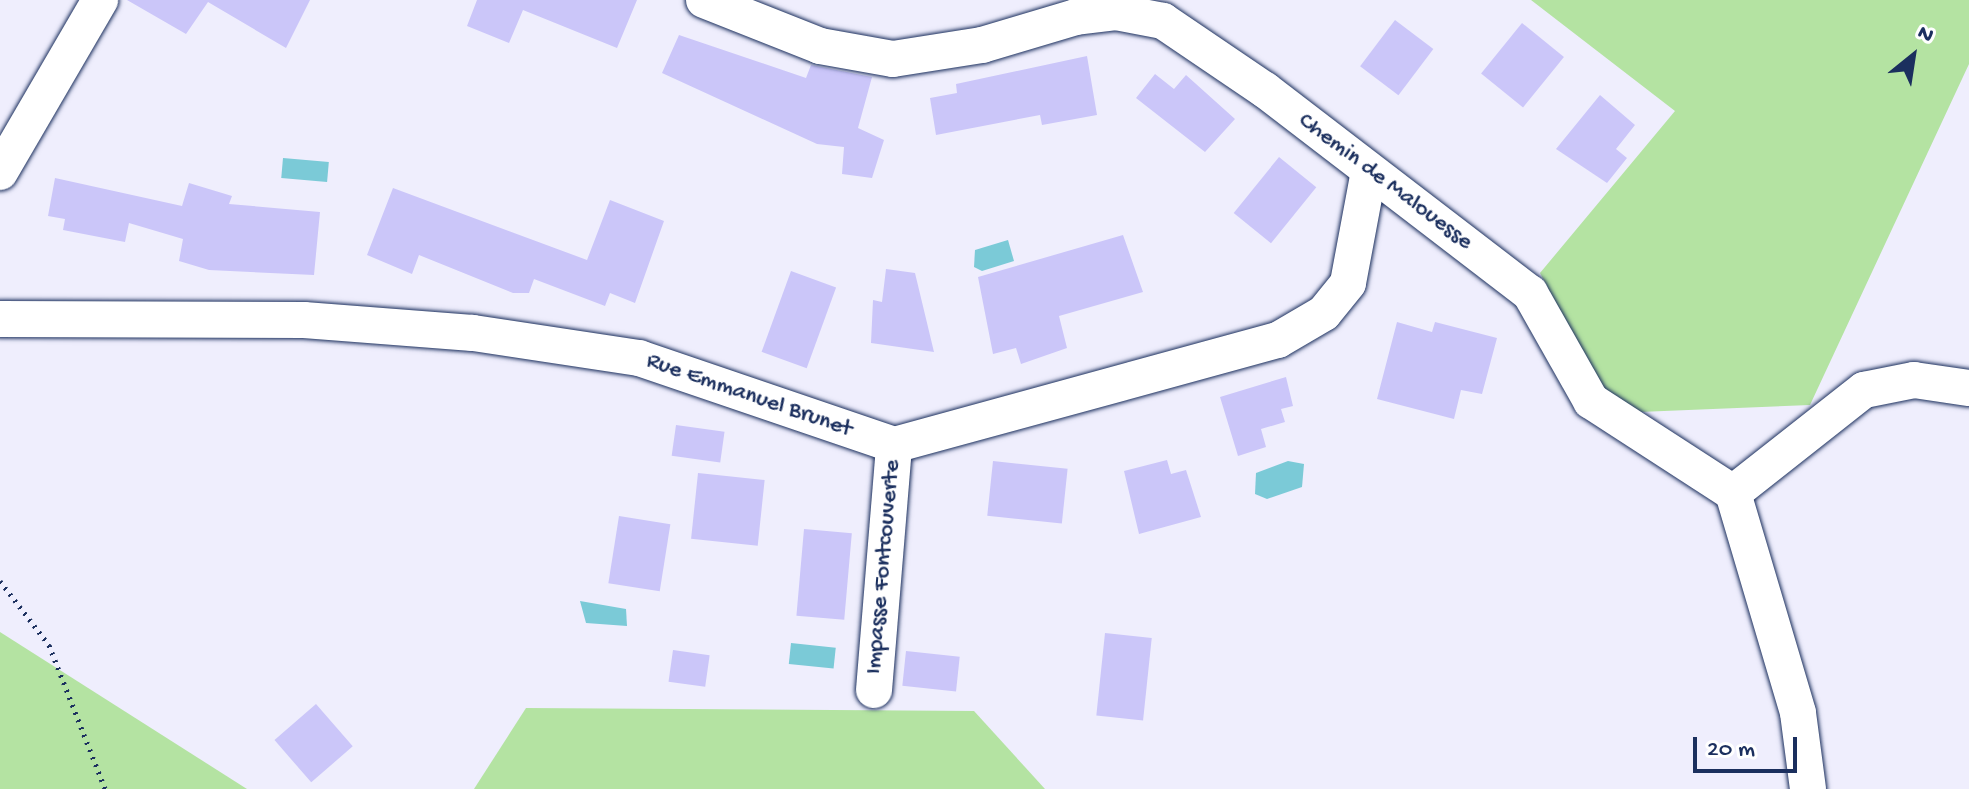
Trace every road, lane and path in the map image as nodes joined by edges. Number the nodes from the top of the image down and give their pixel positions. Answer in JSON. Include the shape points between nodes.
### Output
{"nodes":[{"id":1,"x":704,"y":0,"type":"edge"},
{"id":2,"x":94,"y":2,"type":"edge"},
{"id":3,"x":1369,"y":171,"type":"junction"},
{"id":4,"x":0,"y":172,"type":"edge"},
{"id":5,"x":0,"y":319,"type":"edge"},
{"id":6,"x":1969,"y":388,"type":"edge"},
{"id":7,"x":894,"y":445,"type":"junction"},
{"id":8,"x":1733,"y":493,"type":"junction"},
{"id":9,"x":0,"y":581,"type":"edge"},
{"id":10,"x":874,"y":690,"type":"dead end"},
{"id":11,"x":105,"y":789,"type":"edge"},
{"id":12,"x":1808,"y":789,"type":"edge"}],
"edges":[{"from":1,"to":3,"type":"street","name":"Chemin de Malouesse","via":[[820,46],[893,59],[982,45],[1076,17],[1116,12],[1163,21]]},
{"from":2,"to":4,"type":"street"},
{"from":3,"to":7,"type":"street","via":[[1348,283],[1324,313],[1290,333],[1185,369]]},
{"from":3,"to":8,"type":"street","name":"Chemin de Malouesse","via":[[1530,293],[1591,401]]},
{"from":5,"to":7,"type":"street","name":"Rue Emmanuel Brunet","via":[[304,320],[473,333],[639,358]]},
{"from":6,"to":8,"type":"street","via":[[1914,380],[1864,390]]},
{"from":7,"to":10,"type":"street","name":"Impasse Fontcouverte"},
{"from":8,"to":12,"type":"street","via":[[1798,713]]},
{"from":9,"to":11,"type":"path","via":[[49,645]]}]}
